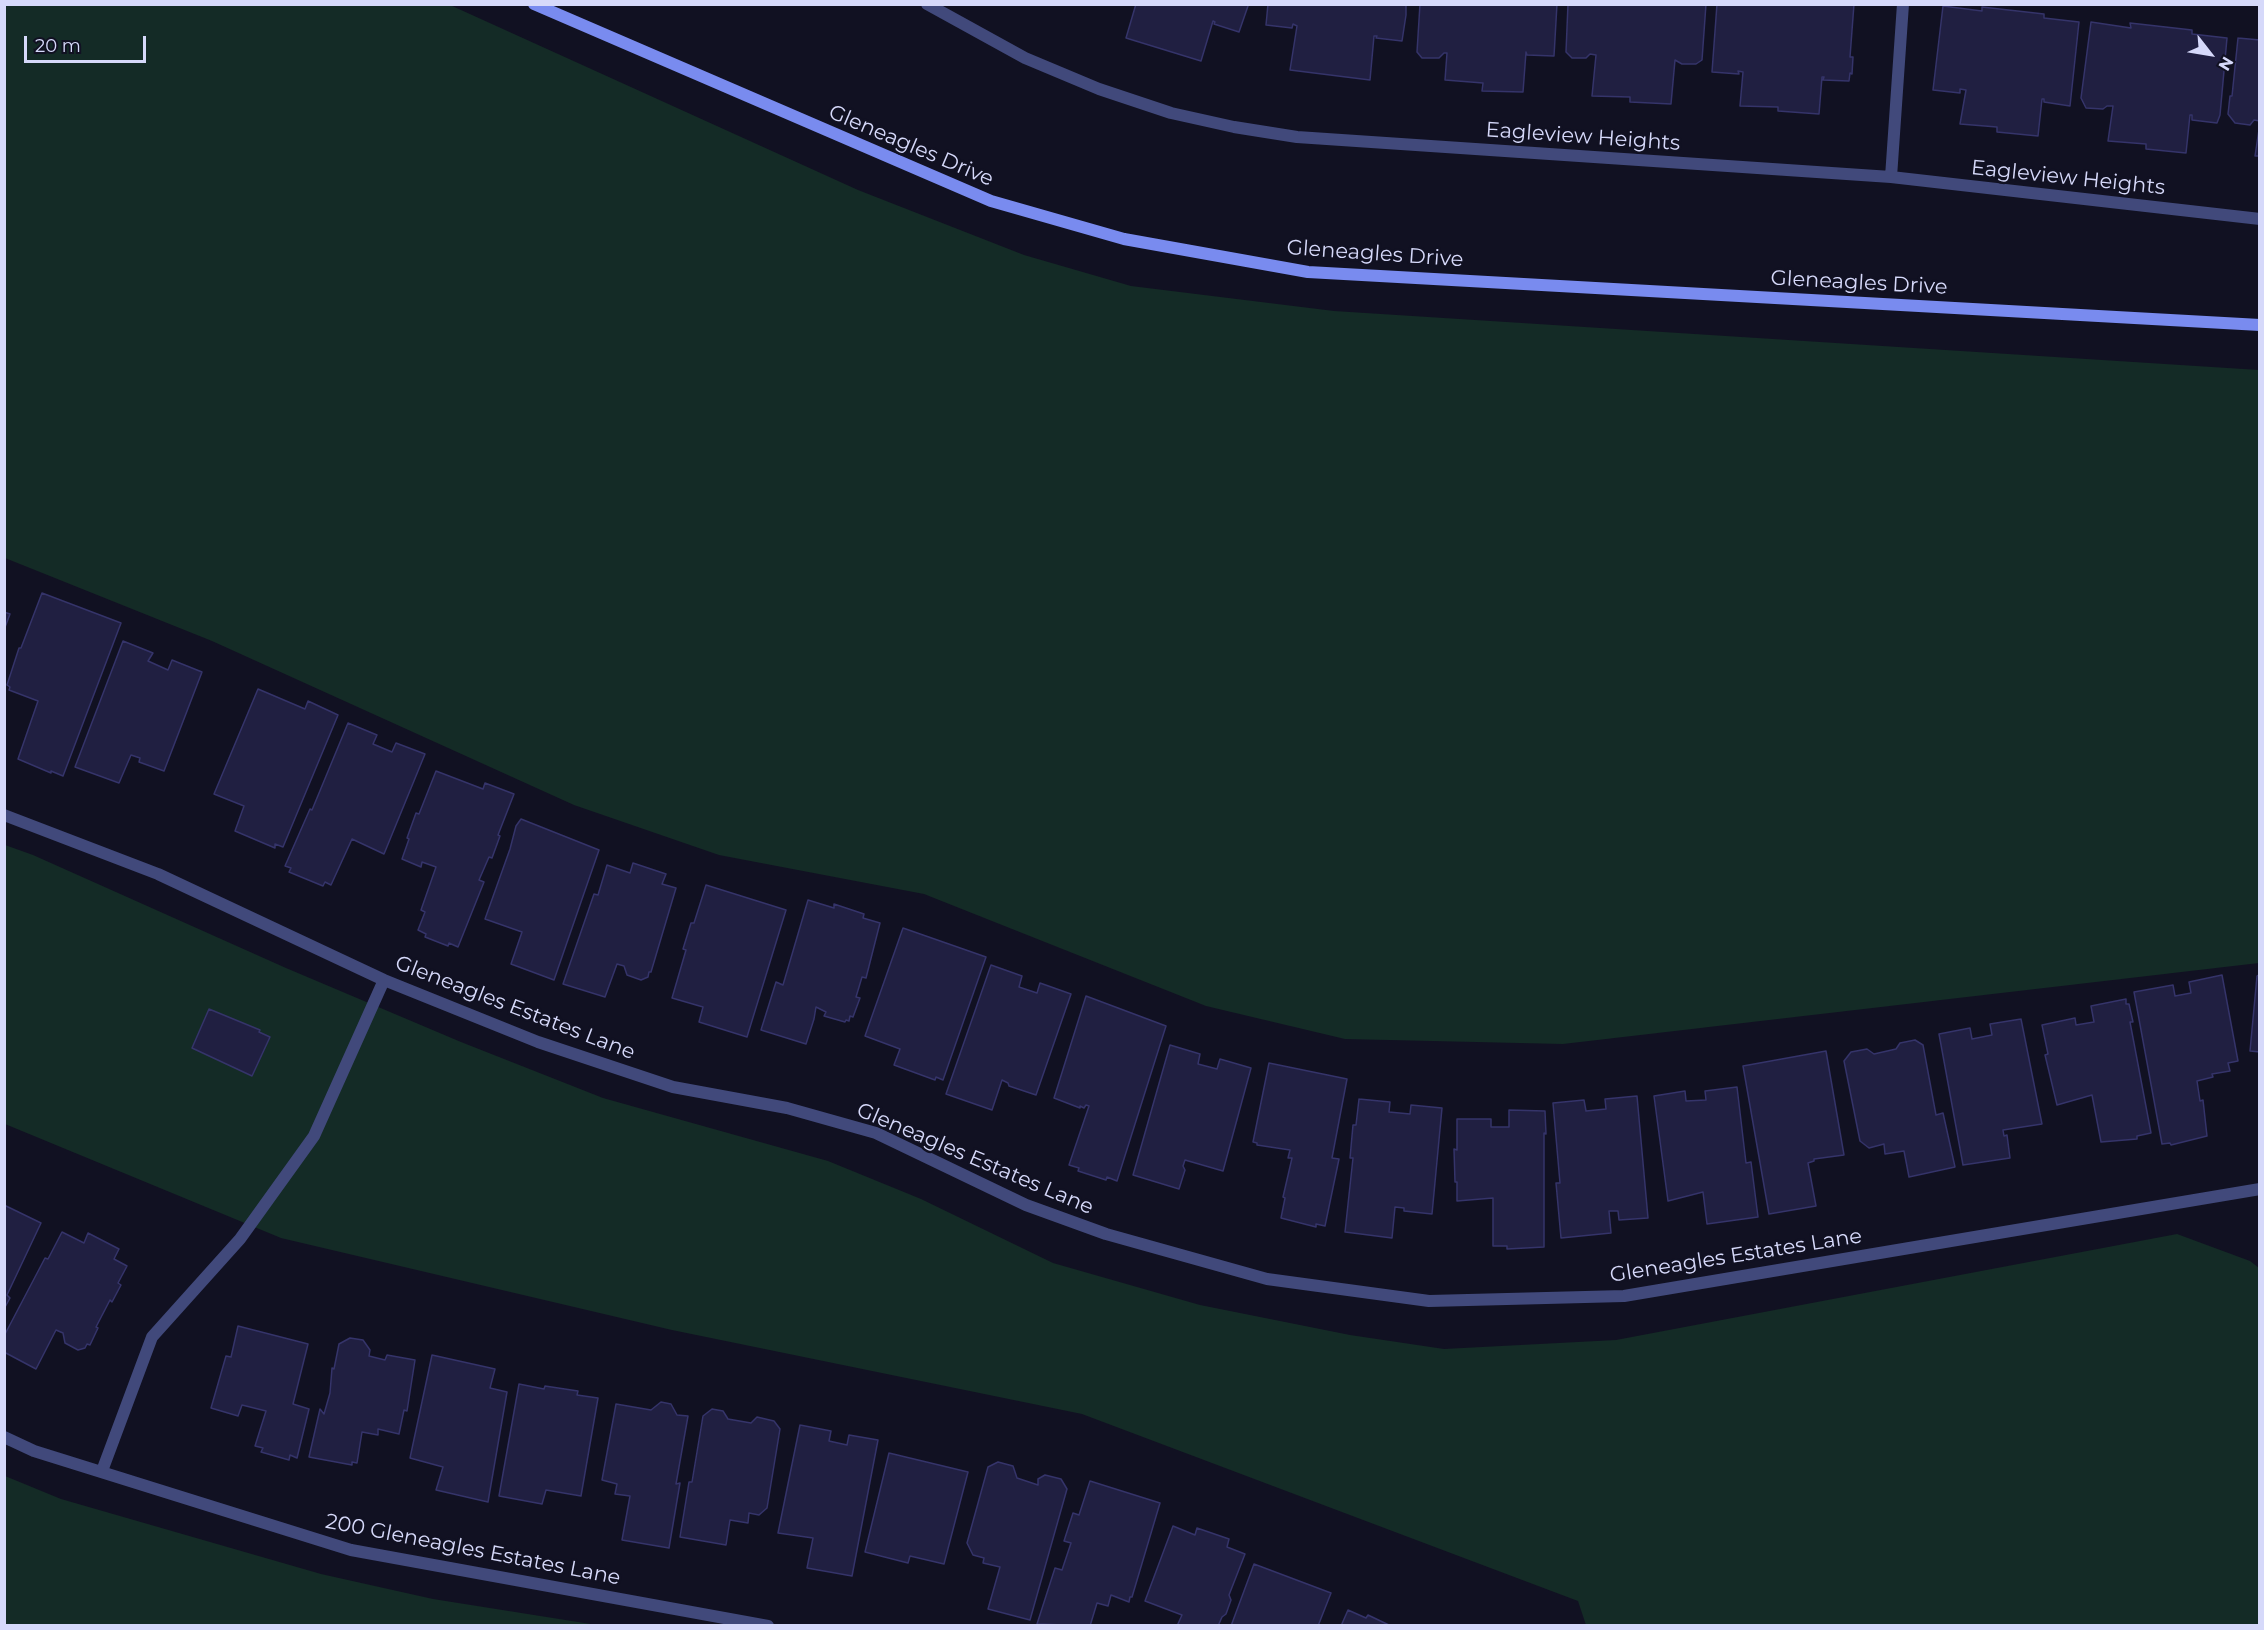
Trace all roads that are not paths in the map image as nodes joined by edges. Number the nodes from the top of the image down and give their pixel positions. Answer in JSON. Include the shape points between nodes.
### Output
{"nodes":[{"id":1,"x":927,"y":4,"type":"edge"},
{"id":2,"x":1903,"y":4,"type":"edge"},
{"id":3,"x":535,"y":5,"type":"edge"},
{"id":4,"x":1891,"y":177,"type":"junction"},
{"id":5,"x":2259,"y":219,"type":"edge"},
{"id":6,"x":2259,"y":325,"type":"edge"},
{"id":7,"x":4,"y":815,"type":"edge"},
{"id":8,"x":384,"y":980,"type":"junction"},
{"id":9,"x":2259,"y":1189,"type":"edge"},
{"id":10,"x":4,"y":1437,"type":"edge"},
{"id":11,"x":102,"y":1472,"type":"junction"},
{"id":12,"x":768,"y":1626,"type":"edge"}],
"edges":[{"from":1,"to":4,"type":"street","name":"Eagleview Heights","via":[[1025,58],[1099,89],[1171,113],[1234,127],[1297,136]]},
{"from":2,"to":4,"type":"street"},
{"from":3,"to":6,"type":"street","name":"Gleneagles Drive","via":[[991,201],[1124,239],[1308,272]]},
{"from":4,"to":5,"type":"street","name":"Eagleview Heights"},
{"from":7,"to":8,"type":"street","name":"Gleneagles Estates Lane","via":[[158,874]]},
{"from":8,"to":9,"type":"street","name":"Gleneagles Estates Lane","via":[[538,1042],[673,1087],[787,1108],[876,1133],[1026,1205],[1106,1234],[1267,1279],[1429,1301],[1624,1296]]},
{"from":8,"to":11,"type":"street","via":[[314,1136],[240,1239],[152,1337]]},
{"from":10,"to":11,"type":"street","name":"200 Gleneagles Estates Lane","via":[[34,1451]]},
{"from":11,"to":12,"type":"street","name":"200 Gleneagles Estates Lane","via":[[351,1550]]}]}
